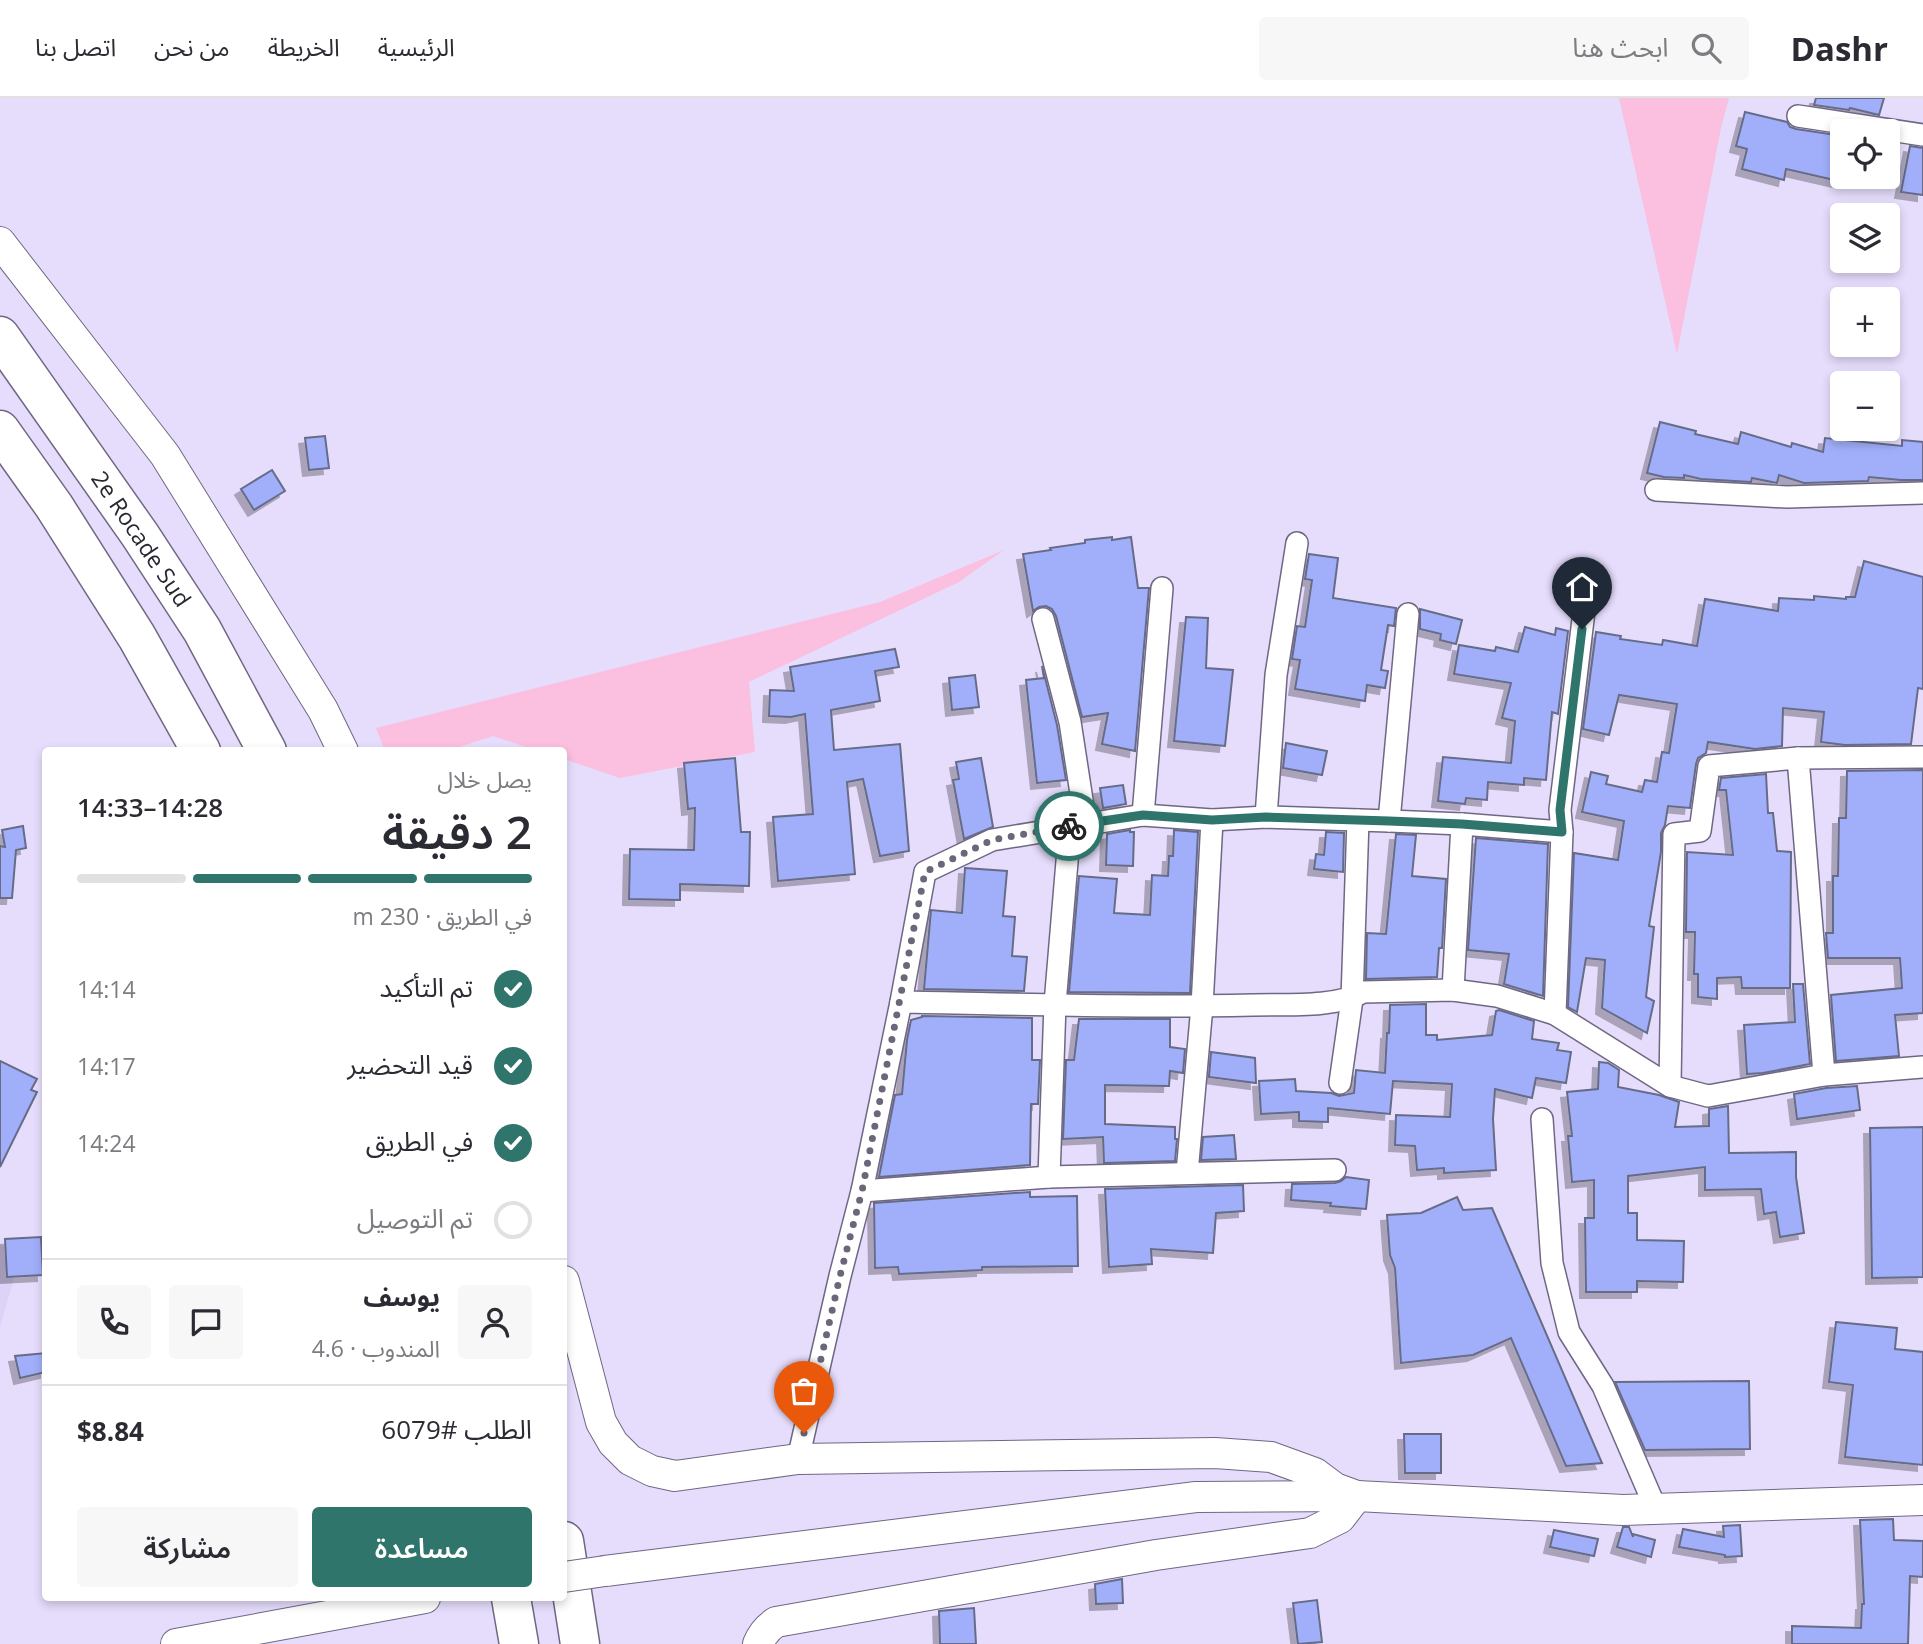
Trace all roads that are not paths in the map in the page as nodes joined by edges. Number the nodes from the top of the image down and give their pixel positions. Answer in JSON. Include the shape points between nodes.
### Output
{"nodes":[{"id":1,"x":1798,"y":116,"type":"dead end"},
{"id":2,"x":1923,"y":135,"type":"edge"},
{"id":3,"x":0,"y":242,"type":"edge"},
{"id":4,"x":0,"y":336,"type":"edge"},
{"id":5,"x":0,"y":430,"type":"edge"},
{"id":6,"x":1656,"y":490,"type":"dead end"},
{"id":7,"x":1923,"y":493,"type":"edge"},
{"id":8,"x":1297,"y":542,"type":"dead end"},
{"id":9,"x":1162,"y":588,"type":"dead end"},
{"id":10,"x":1585,"y":603,"type":"dead end"},
{"id":11,"x":1408,"y":614,"type":"dead end"},
{"id":12,"x":1044,"y":620,"type":"dead end"},
{"id":13,"x":199,"y":747,"type":"edge"},
{"id":14,"x":265,"y":747,"type":"edge"},
{"id":15,"x":342,"y":747,"type":"edge"},
{"id":16,"x":1923,"y":757,"type":"edge"},
{"id":17,"x":1798,"y":758,"type":"junction"},
{"id":18,"x":1143,"y":815,"type":"junction"},
{"id":19,"x":1266,"y":817,"type":"junction"},
{"id":20,"x":1212,"y":820,"type":"junction"},
{"id":21,"x":1359,"y":820,"type":"junction"},
{"id":22,"x":1389,"y":821,"type":"junction"},
{"id":23,"x":1462,"y":824,"type":"junction"},
{"id":24,"x":1070,"y":826,"type":"junction"},
{"id":25,"x":1562,"y":832,"type":"junction"},
{"id":26,"x":1453,"y":990,"type":"junction"},
{"id":27,"x":1352,"y":999,"type":"junction"},
{"id":28,"x":901,"y":1002,"type":"junction"},
{"id":29,"x":1055,"y":1004,"type":"junction"},
{"id":30,"x":1202,"y":1006,"type":"junction"},
{"id":31,"x":1555,"y":1014,"type":"junction"},
{"id":32,"x":1923,"y":1068,"type":"edge"},
{"id":33,"x":1824,"y":1075,"type":"junction"},
{"id":34,"x":1340,"y":1083,"type":"dead end"},
{"id":35,"x":1670,"y":1086,"type":"junction"},
{"id":36,"x":1542,"y":1119,"type":"dead end"},
{"id":37,"x":1335,"y":1170,"type":"dead end"},
{"id":38,"x":1186,"y":1173,"type":"junction"},
{"id":39,"x":1049,"y":1177,"type":"junction"},
{"id":40,"x":862,"y":1191,"type":"junction"},
{"id":41,"x":567,"y":1292,"type":"edge"},
{"id":42,"x":798,"y":1459,"type":"junction"},
{"id":43,"x":1357,"y":1496,"type":"junction"},
{"id":44,"x":1923,"y":1500,"type":"edge"},
{"id":45,"x":1656,"y":1509,"type":"junction"},
{"id":46,"x":567,"y":1560,"type":"edge"},
{"id":47,"x":567,"y":1577,"type":"edge"},
{"id":48,"x":409,"y":1601,"type":"edge"},
{"id":49,"x":512,"y":1601,"type":"edge"},
{"id":50,"x":176,"y":1644,"type":"edge"},
{"id":51,"x":519,"y":1644,"type":"edge"},
{"id":52,"x":580,"y":1644,"type":"edge"},
{"id":53,"x":758,"y":1644,"type":"edge"}],
"edges":[{"from":1,"to":2,"type":"street"},
{"from":3,"to":15,"type":"main road","via":[[165,455]]},
{"from":4,"to":14,"type":"highway","name":"2e Rocade Sud","via":[[202,630]]},
{"from":5,"to":13,"type":"highway","via":[[137,637]]},
{"from":6,"to":7,"type":"street","via":[[1787,496]]},
{"from":8,"to":19,"type":"street","via":[[1276,675]]},
{"from":9,"to":18,"type":"street"},
{"from":10,"to":25,"type":"street","via":[[1560,810]]},
{"from":11,"to":22,"type":"street"},
{"from":12,"to":24,"type":"street","via":[[1070,722],[1084,813]]},
{"from":16,"to":17,"type":"street"},
{"from":17,"to":33,"type":"street"},
{"from":17,"to":35,"type":"street","via":[[1709,766],[1700,831],[1674,834]]},
{"from":18,"to":20,"type":"street"},
{"from":18,"to":24,"type":"street"},
{"from":19,"to":20,"type":"street"},
{"from":19,"to":21,"type":"street"},
{"from":20,"to":30,"type":"street"},
{"from":21,"to":22,"type":"street"},
{"from":21,"to":27,"type":"street"},
{"from":22,"to":23,"type":"street"},
{"from":23,"to":25,"type":"street"},
{"from":23,"to":26,"type":"street"},
{"from":24,"to":28,"type":"street","via":[[992,840],[925,872]]},
{"from":24,"to":29,"type":"street"},
{"from":25,"to":31,"type":"street"},
{"from":26,"to":27,"type":"street","via":[[1363,992]]},
{"from":26,"to":31,"type":"street","via":[[1497,996]]},
{"from":27,"to":30,"type":"street"},
{"from":27,"to":34,"type":"street"},
{"from":28,"to":29,"type":"street"},
{"from":28,"to":40,"type":"street"},
{"from":29,"to":30,"type":"street"},
{"from":29,"to":39,"type":"street"},
{"from":30,"to":38,"type":"street"},
{"from":31,"to":35,"type":"street"},
{"from":32,"to":33,"type":"street"},
{"from":33,"to":35,"type":"street","via":[[1708,1096]]},
{"from":36,"to":45,"type":"street","via":[[1552,1264],[1569,1332],[1603,1386]]},
{"from":37,"to":38,"type":"street"},
{"from":38,"to":39,"type":"street"},
{"from":39,"to":40,"type":"street"},
{"from":40,"to":42,"type":"street"},
{"from":41,"to":42,"type":"main road","via":[[601,1422],[630,1460],[675,1476]]},
{"from":42,"to":43,"type":"main road","via":[[1215,1453],[1271,1457],[1315,1473],[1335,1488]]},
{"from":43,"to":45,"type":"main road"},
{"from":43,"to":47,"type":"main road","bridge":true,"via":[[1196,1497]]},
{"from":43,"to":53,"type":"main road","via":[[1340,1518],[1310,1533],[1156,1555],[776,1622]]},
{"from":44,"to":45,"type":"main road"},
{"from":46,"to":52,"type":"highway"},
{"from":48,"to":50,"type":"main road"},
{"from":49,"to":51,"type":"highway"}]}
